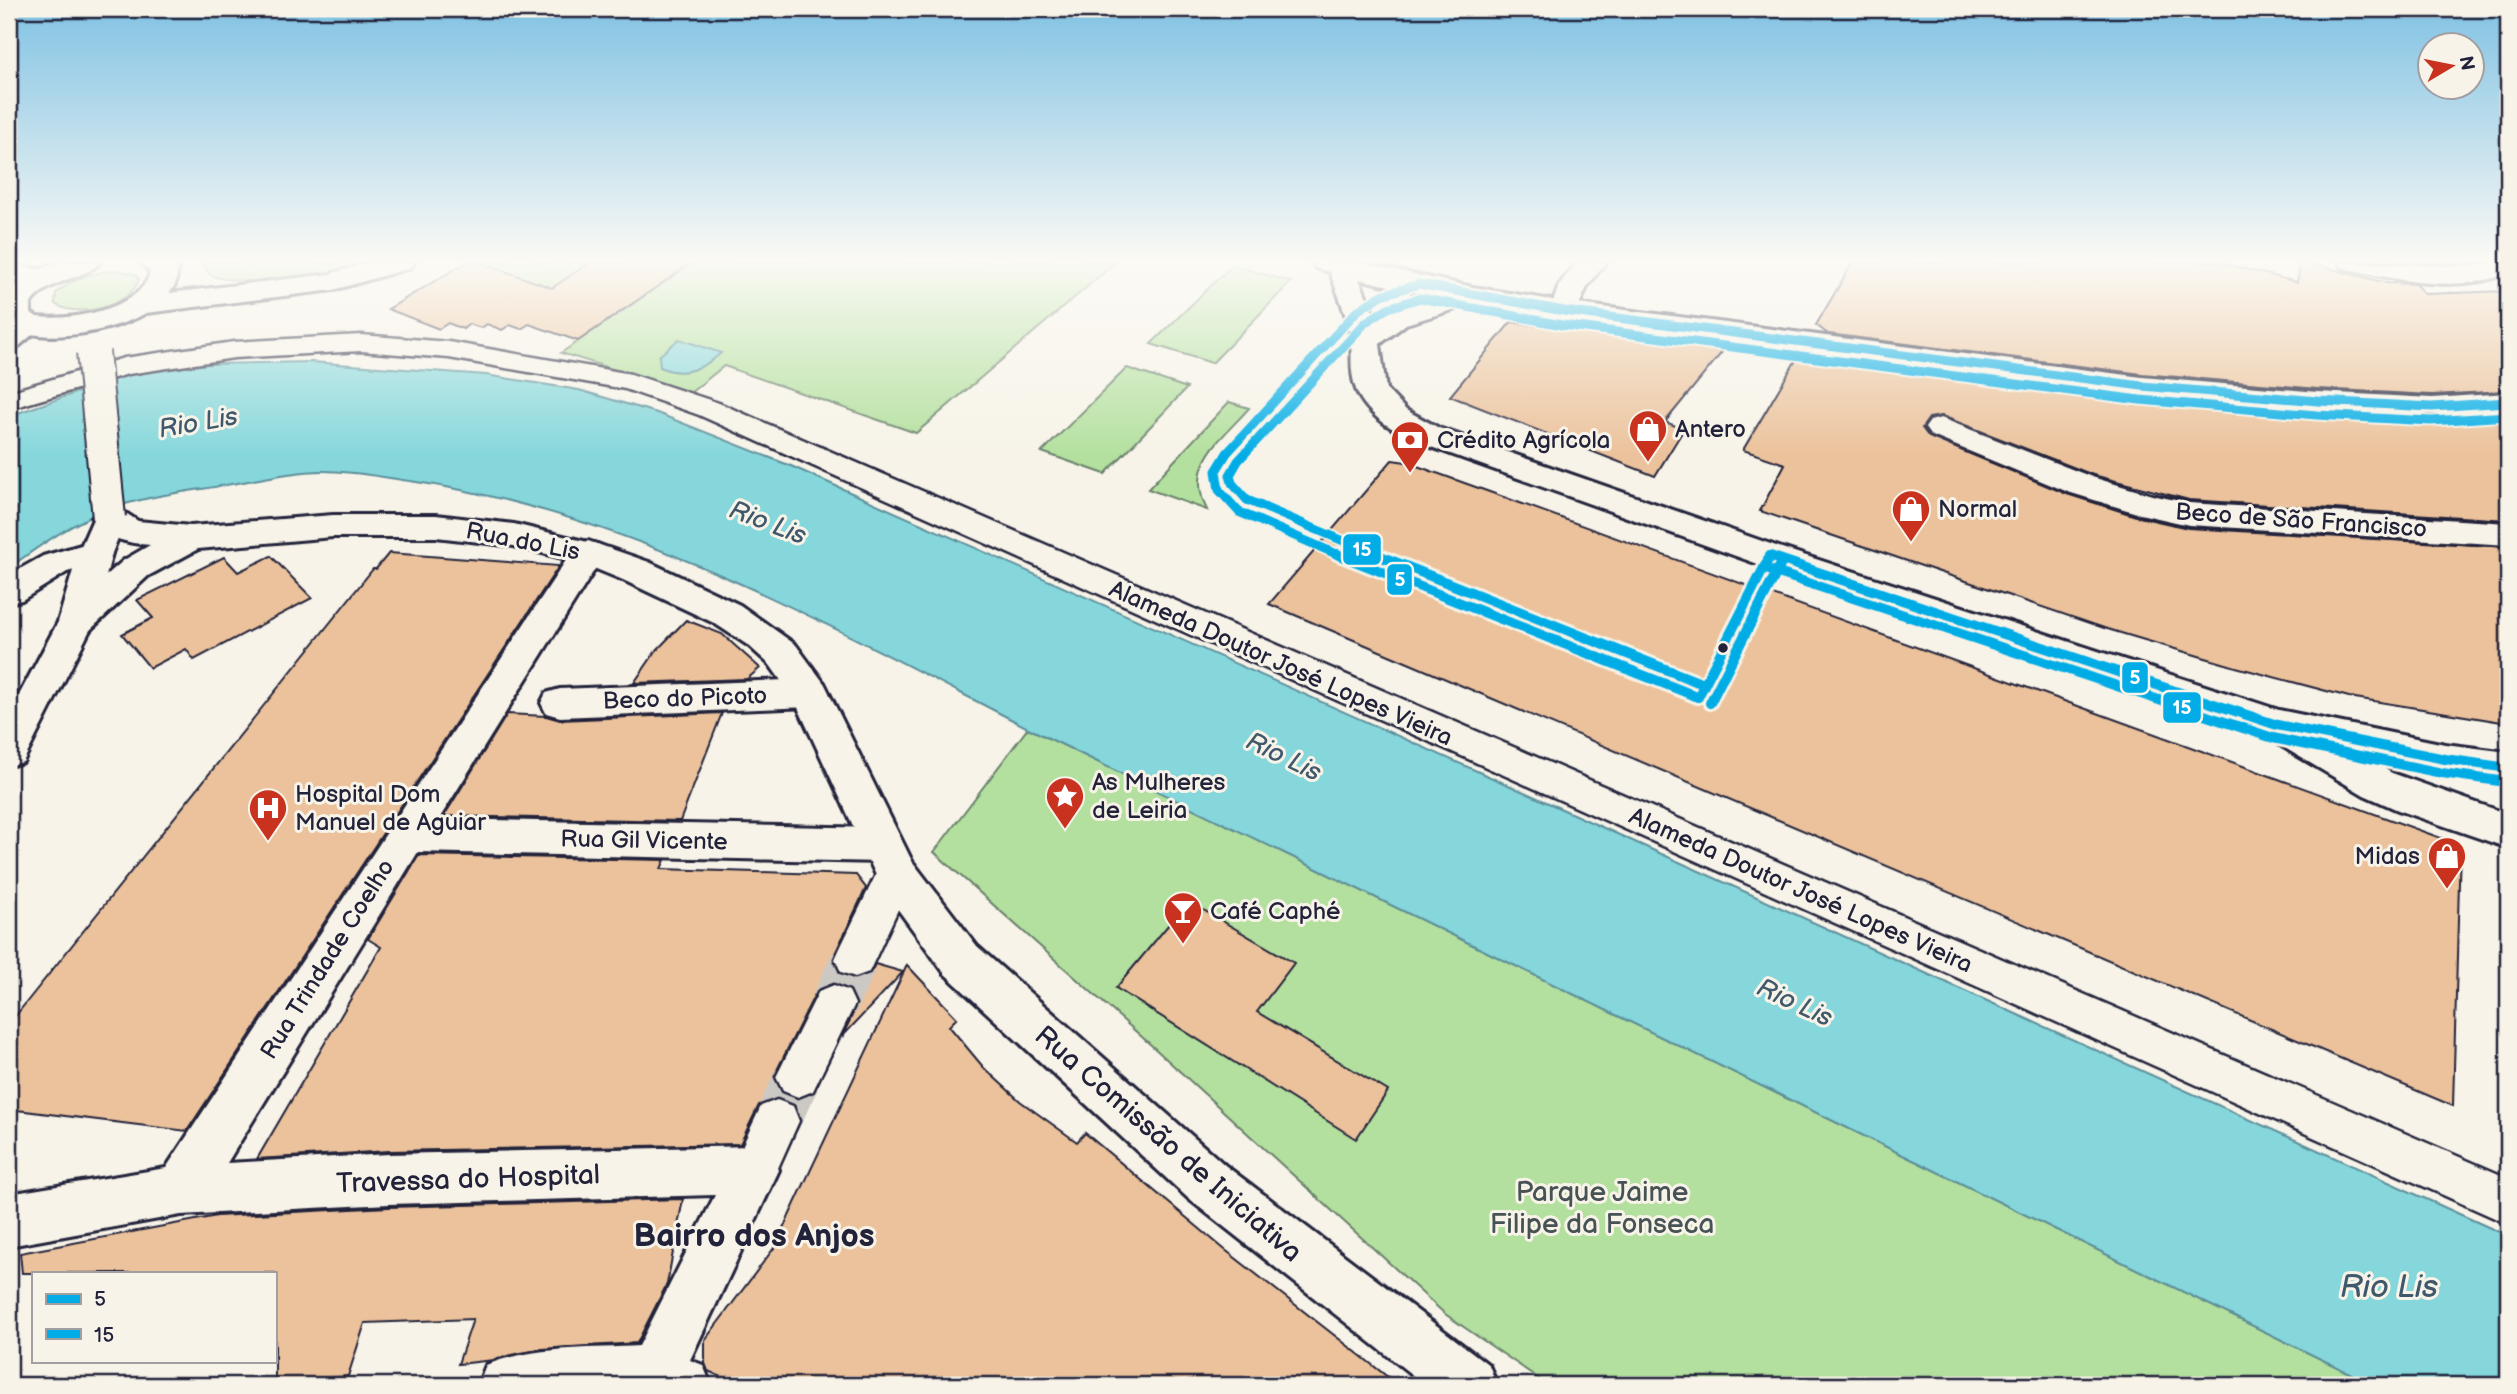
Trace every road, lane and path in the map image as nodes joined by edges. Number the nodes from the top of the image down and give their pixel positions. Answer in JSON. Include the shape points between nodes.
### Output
{"nodes":[{"id":1,"x":66,"y":327,"type":"edge"},
{"id":2,"x":113,"y":327,"type":"edge"},
{"id":3,"x":1360,"y":327,"type":"edge"},
{"id":4,"x":1384,"y":327,"type":"edge"},
{"id":5,"x":1681,"y":327,"type":"edge"},
{"id":6,"x":19,"y":332,"type":"edge"},
{"id":7,"x":1366,"y":341,"type":"junction"},
{"id":8,"x":9,"y":401,"type":"edge"},
{"id":9,"x":2508,"y":402,"type":"edge"},
{"id":10,"x":1941,"y":428,"type":"dead end"},
{"id":11,"x":108,"y":518,"type":"junction"},
{"id":12,"x":2508,"y":534,"type":"edge"},
{"id":13,"x":191,"y":538,"type":"junction"},
{"id":14,"x":95,"y":553,"type":"junction"},
{"id":15,"x":589,"y":553,"type":"junction"},
{"id":16,"x":9,"y":591,"type":"edge"},
{"id":17,"x":76,"y":622,"type":"junction"},
{"id":18,"x":810,"y":693,"type":"junction"},
{"id":19,"x":560,"y":703,"type":"dead end"},
{"id":20,"x":2277,"y":725,"type":"junction"},
{"id":21,"x":9,"y":751,"type":"edge"},
{"id":22,"x":2508,"y":768,"type":"edge"},
{"id":23,"x":2508,"y":831,"type":"edge"},
{"id":24,"x":406,"y":835,"type":"junction"},
{"id":25,"x":889,"y":859,"type":"junction"},
{"id":26,"x":855,"y":959,"type":"tunnel mouth"},
{"id":27,"x":834,"y":1004,"type":"tunnel mouth"},
{"id":28,"x":798,"y":1077,"type":"tunnel mouth"},
{"id":29,"x":777,"y":1121,"type":"tunnel mouth"},
{"id":30,"x":754,"y":1170,"type":"junction"},
{"id":31,"x":181,"y":1190,"type":"junction"},
{"id":32,"x":2508,"y":1201,"type":"edge"},
{"id":33,"x":9,"y":1220,"type":"edge"},
{"id":34,"x":669,"y":1379,"type":"edge"},
{"id":35,"x":506,"y":1385,"type":"edge"},
{"id":36,"x":1469,"y":1385,"type":"edge"}],
"edges":[{"from":1,"to":6,"type":"street"},
{"from":2,"to":11,"type":"street","bridge":true,"via":[[93,352]]},
{"from":3,"to":7,"type":"street"},
{"from":4,"to":7,"type":"street"},
{"from":5,"to":9,"type":"street","via":[[2142,386],[2431,407]]},
{"from":7,"to":20,"type":"street","via":[[1371,388],[1383,406],[1400,421],[1450,444]]},
{"from":8,"to":32,"type":"street","name":"Alameda Doutor José Lopes Vieira","via":[[124,366],[233,350],[361,343],[449,351],[631,382],[709,409]]},
{"from":10,"to":12,"type":"street","name":"Beco de São Francisco","via":[[2104,494],[2181,513]]},
{"from":11,"to":13,"type":"street","name":"Rua do Lis","via":[[130,532]]},
{"from":11,"to":14,"type":"street"},
{"from":13,"to":15,"type":"street","name":"Rua do Lis","via":[[311,526],[436,526],[514,535]]},
{"from":13,"to":17,"type":"street","name":"Rua do Lis","via":[[136,568]]},
{"from":14,"to":16,"type":"street","via":[[55,564]]},
{"from":14,"to":17,"type":"street"},
{"from":15,"to":18,"type":"street","name":"Rua do Lis","via":[[684,593],[750,629],[783,655]]},
{"from":15,"to":24,"type":"street","name":"Rua Trindade Coelho"},
{"from":17,"to":21,"type":"street"},
{"from":18,"to":19,"type":"street","name":"Beco do Picoto"},
{"from":18,"to":25,"type":"street","name":"Rua do Lis"},
{"from":20,"to":22,"type":"street"},
{"from":20,"to":23,"type":"street","via":[[2378,784]]},
{"from":24,"to":25,"type":"street","name":"Rua Gil Vicente"},
{"from":24,"to":31,"type":"street","name":"Rua Trindade Coelho"},
{"from":25,"to":26,"type":"street"},
{"from":25,"to":36,"type":"street","name":"Rua Comissão de Iniciativa","via":[[961,960],[1208,1183]]},
{"from":27,"to":28,"type":"street"},
{"from":29,"to":30,"type":"street"},
{"from":30,"to":31,"type":"street","name":"Travessa do Hospital","via":[[389,1179]]},
{"from":30,"to":34,"type":"street"},
{"from":31,"to":33,"type":"street","name":"Travessa do Hospital"},
{"from":34,"to":35,"type":"street","via":[[533,1380]]}]}
